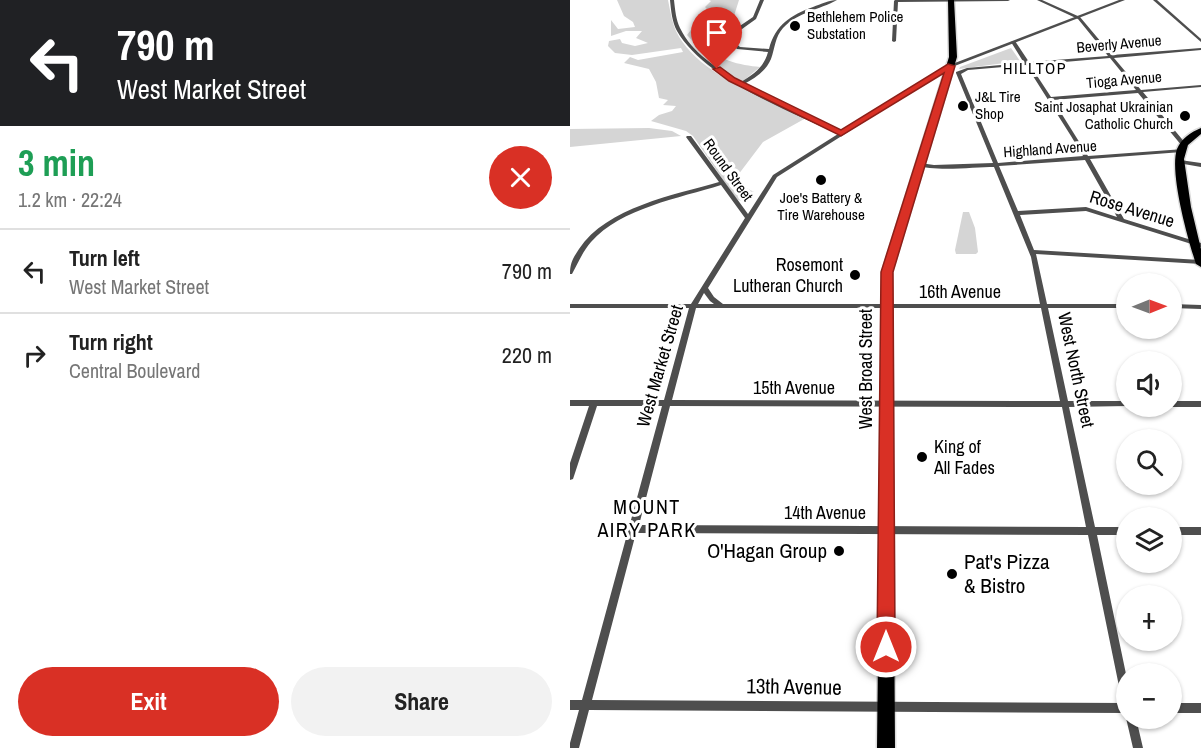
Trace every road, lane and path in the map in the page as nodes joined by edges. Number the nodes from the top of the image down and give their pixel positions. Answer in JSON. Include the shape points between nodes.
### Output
{"nodes":[{"id":1,"x":672,"y":0,"type":"edge"},
{"id":2,"x":762,"y":0,"type":"edge"},
{"id":3,"x":835,"y":0,"type":"edge"},
{"id":4,"x":1008,"y":0,"type":"edge"},
{"id":5,"x":1040,"y":0,"type":"edge"},
{"id":6,"x":1123,"y":0,"type":"edge"},
{"id":7,"x":1155,"y":0,"type":"edge"},
{"id":8,"x":898,"y":1,"type":"edge"},
{"id":9,"x":951,"y":1,"type":"edge"},
{"id":10,"x":1078,"y":17,"type":"junction"},
{"id":11,"x":894,"y":40,"type":"dead end"},
{"id":12,"x":1201,"y":40,"type":"edge"},
{"id":13,"x":1013,"y":42,"type":"junction"},
{"id":14,"x":1201,"y":49,"type":"edge"},
{"id":15,"x":771,"y":51,"type":"junction"},
{"id":16,"x":1112,"y":57,"type":"junction"},
{"id":17,"x":1027,"y":64,"type":"junction"},
{"id":18,"x":951,"y":66,"type":"junction"},
{"id":19,"x":967,"y":69,"type":"joint"},
{"id":20,"x":929,"y":79,"type":"junction"},
{"id":21,"x":945,"y":82,"type":"junction"},
{"id":22,"x":741,"y":84,"type":"junction"},
{"id":23,"x":1201,"y":86,"type":"edge"},
{"id":24,"x":1140,"y":91,"type":"junction"},
{"id":25,"x":1050,"y":99,"type":"junction"},
{"id":26,"x":1201,"y":131,"type":"edge"},
{"id":27,"x":841,"y":134,"type":"junction"},
{"id":28,"x":689,"y":137,"type":"dead end"},
{"id":29,"x":1183,"y":147,"type":"junction"},
{"id":30,"x":1087,"y":158,"type":"junction"},
{"id":31,"x":1180,"y":162,"type":"junction"},
{"id":32,"x":920,"y":165,"type":"junction"},
{"id":33,"x":997,"y":165,"type":"junction"},
{"id":34,"x":1201,"y":165,"type":"edge"},
{"id":35,"x":723,"y":183,"type":"junction"},
{"id":36,"x":1017,"y":213,"type":"junction"},
{"id":37,"x":748,"y":218,"type":"junction"},
{"id":38,"x":1122,"y":220,"type":"junction"},
{"id":39,"x":1197,"y":244,"type":"edge"},
{"id":40,"x":1033,"y":252,"type":"junction"},
{"id":41,"x":1200,"y":263,"type":"edge"},
{"id":42,"x":570,"y":273,"type":"edge"},
{"id":43,"x":704,"y":288,"type":"junction"},
{"id":44,"x":570,"y":306,"type":"edge"},
{"id":45,"x":693,"y":306,"type":"junction"},
{"id":46,"x":722,"y":306,"type":"junction"},
{"id":47,"x":887,"y":306,"type":"junction"},
{"id":48,"x":1116,"y":306,"type":"edge"},
{"id":49,"x":1182,"y":306,"type":"edge"},
{"id":50,"x":1045,"y":307,"type":"junction"},
{"id":51,"x":1201,"y":307,"type":"edge"},
{"id":52,"x":570,"y":403,"type":"edge"},
{"id":53,"x":594,"y":403,"type":"junction"},
{"id":54,"x":666,"y":403,"type":"junction"},
{"id":55,"x":887,"y":403,"type":"junction"},
{"id":56,"x":1066,"y":404,"type":"junction"},
{"id":57,"x":1116,"y":404,"type":"edge"},
{"id":58,"x":1182,"y":404,"type":"edge"},
{"id":59,"x":1201,"y":404,"type":"edge"},
{"id":60,"x":570,"y":476,"type":"edge"},
{"id":61,"x":632,"y":529,"type":"junction"},
{"id":62,"x":886,"y":530,"type":"junction"},
{"id":63,"x":1092,"y":531,"type":"junction"},
{"id":64,"x":1116,"y":531,"type":"edge"},
{"id":65,"x":1182,"y":531,"type":"edge"},
{"id":66,"x":1201,"y":531,"type":"edge"},
{"id":67,"x":1119,"y":663,"type":"edge"},
{"id":68,"x":570,"y":705,"type":"edge"},
{"id":69,"x":585,"y":705,"type":"junction"},
{"id":70,"x":886,"y":707,"type":"junction"},
{"id":71,"x":1116,"y":708,"type":"edge"},
{"id":72,"x":1182,"y":708,"type":"edge"},
{"id":73,"x":1201,"y":708,"type":"edge"},
{"id":74,"x":1134,"y":729,"type":"edge"},
{"id":75,"x":574,"y":748,"type":"edge"},
{"id":76,"x":886,"y":748,"type":"edge"},
{"id":77,"x":1138,"y":748,"type":"edge"}],
"edges":[{"from":1,"to":22,"type":"street","via":[[682,36],[699,55]]},
{"from":2,"to":15,"type":"street","via":[[754,18],[733,33],[730,40],[739,48]]},
{"from":3,"to":15,"type":"street","via":[[789,21],[777,33]]},
{"from":4,"to":9,"type":"street"},
{"from":5,"to":10,"type":"street"},
{"from":6,"to":10,"type":"street"},
{"from":7,"to":12,"type":"street"},
{"from":8,"to":9,"type":"street"},
{"from":8,"to":11,"type":"street"},
{"from":9,"to":18,"type":"main road","name":"West Broad Street"},
{"from":10,"to":13,"type":"street"},
{"from":10,"to":16,"type":"street"},
{"from":13,"to":17,"type":"street"},
{"from":13,"to":18,"type":"street"},
{"from":14,"to":16,"type":"street","name":"Beverly Avenue"},
{"from":15,"to":22,"type":"street","via":[[763,68]]},
{"from":16,"to":17,"type":"street","name":"Beverly Avenue"},
{"from":16,"to":24,"type":"street"},
{"from":17,"to":19,"type":"street","name":"Beverly Avenue"},
{"from":17,"to":25,"type":"street"},
{"from":18,"to":20,"type":"street","name":"West Market Street"},
{"from":18,"to":21,"type":"main road","name":"West Broad Street"},
{"from":19,"to":33,"type":"street","name":"West North Street","via":[[958,74]]},
{"from":20,"to":21,"type":"street"},
{"from":20,"to":27,"type":"street","name":"West Market Street"},
{"from":21,"to":32,"type":"main road","name":"West Broad Street"},
{"from":22,"to":27,"type":"street"},
{"from":23,"to":24,"type":"street","name":"Tioga Avenue"},
{"from":24,"to":25,"type":"street","name":"Tioga Avenue"},
{"from":24,"to":29,"type":"street"},
{"from":25,"to":30,"type":"street"},
{"from":26,"to":29,"type":"main road"},
{"from":27,"to":37,"type":"street","name":"West Market Street","via":[[775,176]]},
{"from":28,"to":35,"type":"street","name":"Round Street"},
{"from":29,"to":30,"type":"street","name":"Highland Avenue"},
{"from":29,"to":31,"type":"main road"},
{"from":30,"to":33,"type":"street","name":"Highland Avenue"},
{"from":30,"to":38,"type":"street"},
{"from":31,"to":34,"type":"street"},
{"from":31,"to":39,"type":"main road"},
{"from":32,"to":33,"type":"street","name":"Highland Avenue"},
{"from":32,"to":47,"type":"main road","name":"West Broad Street","via":[[889,263]]},
{"from":33,"to":36,"type":"street","name":"West North Street"},
{"from":35,"to":37,"type":"street","name":"Round Street"},
{"from":35,"to":42,"type":"street","via":[[638,210],[610,224],[588,241]]},
{"from":36,"to":38,"type":"street","name":"Rose Avenue","via":[[1080,208]]},
{"from":36,"to":40,"type":"street","name":"West North Street"},
{"from":37,"to":43,"type":"street","name":"West Market Street"},
{"from":38,"to":39,"type":"street","name":"Rose Avenue"},
{"from":39,"to":41,"type":"main road"},
{"from":40,"to":41,"type":"street"},
{"from":40,"to":50,"type":"street","name":"West North Street"},
{"from":43,"to":45,"type":"street","name":"West Market Street"},
{"from":43,"to":46,"type":"street"},
{"from":44,"to":45,"type":"street","name":"16th Avenue"},
{"from":45,"to":46,"type":"street","name":"16th Avenue"},
{"from":45,"to":54,"type":"street","name":"West Market Street"},
{"from":46,"to":47,"type":"street","name":"16th Avenue"},
{"from":47,"to":50,"type":"street","name":"16th Avenue"},
{"from":47,"to":55,"type":"main road","name":"West Broad Street"},
{"from":48,"to":50,"type":"street","name":"16th Avenue"},
{"from":49,"to":51,"type":"street"},
{"from":50,"to":56,"type":"street","name":"West North Street"},
{"from":52,"to":53,"type":"street","name":"15th Avenue"},
{"from":53,"to":54,"type":"street","name":"15th Avenue"},
{"from":53,"to":60,"type":"street"},
{"from":54,"to":55,"type":"street","name":"15th Avenue"},
{"from":54,"to":61,"type":"street","name":"West Market Street"},
{"from":55,"to":56,"type":"street","name":"15th Avenue"},
{"from":55,"to":62,"type":"main road","name":"West Broad Street"},
{"from":56,"to":57,"type":"street","name":"15th Avenue"},
{"from":56,"to":63,"type":"street","name":"West North Street"},
{"from":58,"to":59,"type":"street"},
{"from":61,"to":62,"type":"street","name":"14th Avenue"},
{"from":61,"to":69,"type":"street","name":"West Market Street"},
{"from":62,"to":63,"type":"street","name":"14th Avenue"},
{"from":62,"to":70,"type":"main road","name":"West Broad Street"},
{"from":63,"to":64,"type":"street","name":"14th Avenue"},
{"from":63,"to":67,"type":"street","name":"West North Street"},
{"from":65,"to":66,"type":"street"},
{"from":68,"to":69,"type":"street","name":"13th Avenue"},
{"from":69,"to":70,"type":"street","name":"13th Avenue"},
{"from":69,"to":75,"type":"street","name":"West Market Street"},
{"from":70,"to":71,"type":"street","name":"13th Avenue"},
{"from":70,"to":76,"type":"main road","name":"West Broad Street"},
{"from":72,"to":73,"type":"street"},
{"from":74,"to":77,"type":"street"}]}
